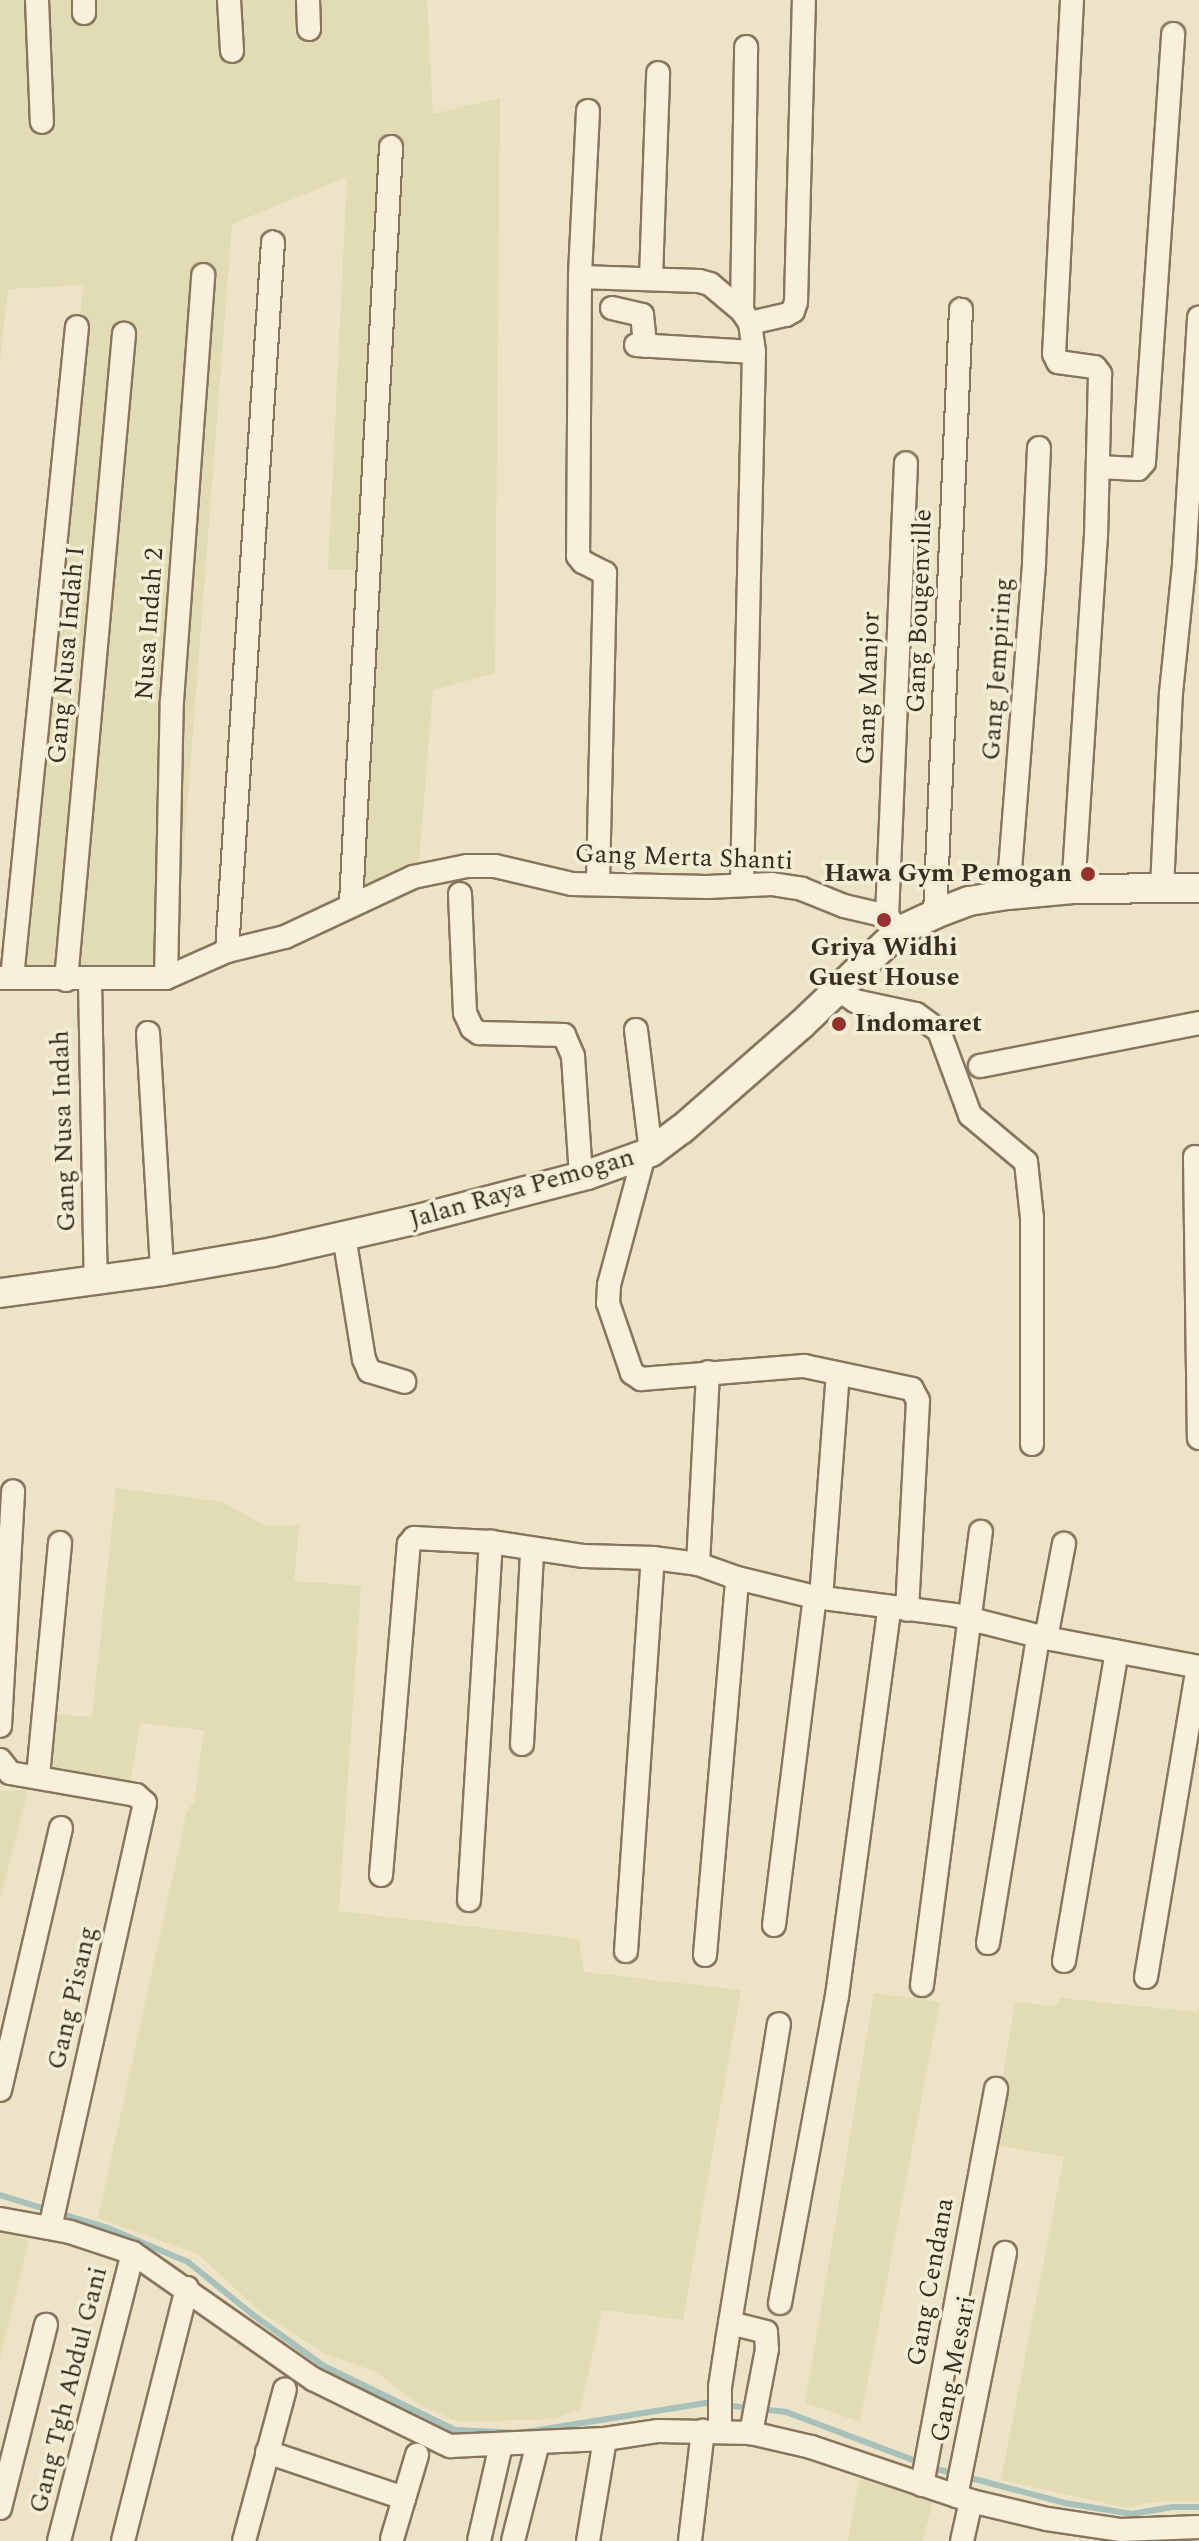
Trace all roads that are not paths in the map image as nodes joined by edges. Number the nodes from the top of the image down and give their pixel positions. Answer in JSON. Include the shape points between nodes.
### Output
{"nodes":[{"id":1,"x":37,"y":0,"type":"edge"},
{"id":2,"x":229,"y":0,"type":"edge"},
{"id":3,"x":308,"y":0,"type":"edge"},
{"id":4,"x":804,"y":0,"type":"edge"},
{"id":5,"x":1072,"y":0,"type":"edge"},
{"id":6,"x":309,"y":29,"type":"dead end"},
{"id":7,"x":1173,"y":34,"type":"dead end"},
{"id":8,"x":746,"y":47,"type":"dead end"},
{"id":9,"x":232,"y":51,"type":"dead end"},
{"id":10,"x":658,"y":73,"type":"dead end"},
{"id":11,"x":588,"y":111,"type":"dead end"},
{"id":12,"x":42,"y":122,"type":"dead end"},
{"id":13,"x":391,"y":147,"type":"dead end"},
{"id":14,"x":273,"y":242,"type":"dead end"},
{"id":15,"x":203,"y":275,"type":"dead end"},
{"id":16,"x":580,"y":277,"type":"junction"},
{"id":17,"x":651,"y":278,"type":"junction"},
{"id":18,"x":612,"y":308,"type":"dead end"},
{"id":19,"x":961,"y":310,"type":"dead end"},
{"id":20,"x":746,"y":317,"type":"junction"},
{"id":21,"x":1199,"y":317,"type":"edge"},
{"id":22,"x":77,"y":327,"type":"dead end"},
{"id":23,"x":124,"y":334,"type":"dead end"},
{"id":24,"x":754,"y":352,"type":"junction"},
{"id":25,"x":1039,"y":448,"type":"dead end"},
{"id":26,"x":906,"y":463,"type":"dead end"},
{"id":27,"x":1098,"y":467,"type":"junction"},
{"id":28,"x":742,"y":883,"type":"junction"},
{"id":29,"x":598,"y":884,"type":"junction"},
{"id":30,"x":1199,"y":888,"type":"edge"},
{"id":31,"x":1073,"y":889,"type":"junction"},
{"id":32,"x":1162,"y":889,"type":"junction"},
{"id":33,"x":460,"y":894,"type":"dead end"},
{"id":34,"x":1008,"y":895,"type":"junction"},
{"id":35,"x":351,"y":903,"type":"junction"},
{"id":36,"x":935,"y":914,"type":"junction"},
{"id":37,"x":893,"y":924,"type":"junction"},
{"id":38,"x":227,"y":951,"type":"junction"},
{"id":39,"x":6,"y":978,"type":"edge"},
{"id":40,"x":166,"y":978,"type":"junction"},
{"id":41,"x":66,"y":980,"type":"junction"},
{"id":42,"x":836,"y":988,"type":"junction"},
{"id":43,"x":89,"y":990,"type":"junction"},
{"id":44,"x":1199,"y":1023,"type":"edge"},
{"id":45,"x":636,"y":1030,"type":"dead end"},
{"id":46,"x":148,"y":1033,"type":"dead end"},
{"id":47,"x":980,"y":1066,"type":"dead end"},
{"id":48,"x":647,"y":1153,"type":"junction"},
{"id":49,"x":1195,"y":1157,"type":"dead end"},
{"id":50,"x":581,"y":1177,"type":"junction"},
{"id":51,"x":344,"y":1236,"type":"junction"},
{"id":52,"x":162,"y":1271,"type":"junction"},
{"id":53,"x":96,"y":1281,"type":"junction"},
{"id":54,"x":0,"y":1293,"type":"edge"},
{"id":55,"x":708,"y":1372,"type":"junction"},
{"id":56,"x":838,"y":1374,"type":"junction"},
{"id":57,"x":404,"y":1382,"type":"dead end"},
{"id":58,"x":1199,"y":1438,"type":"edge"},
{"id":59,"x":1032,"y":1444,"type":"dead end"},
{"id":60,"x":13,"y":1491,"type":"dead end"},
{"id":61,"x":981,"y":1532,"type":"dead end"},
{"id":62,"x":491,"y":1542,"type":"junction"},
{"id":63,"x":60,"y":1543,"type":"dead end"},
{"id":64,"x":1064,"y":1544,"type":"dead end"},
{"id":65,"x":532,"y":1550,"type":"junction"},
{"id":66,"x":653,"y":1558,"type":"junction"},
{"id":67,"x":698,"y":1564,"type":"junction"},
{"id":68,"x":737,"y":1578,"type":"junction"},
{"id":69,"x":818,"y":1597,"type":"junction"},
{"id":70,"x":898,"y":1609,"type":"junction"},
{"id":71,"x":969,"y":1618,"type":"junction"},
{"id":72,"x":1042,"y":1637,"type":"junction"},
{"id":73,"x":1117,"y":1652,"type":"junction"},
{"id":74,"x":1198,"y":1667,"type":"edge"},
{"id":75,"x":0,"y":1726,"type":"edge"},
{"id":76,"x":522,"y":1744,"type":"dead end"},
{"id":77,"x":0,"y":1760,"type":"edge"},
{"id":78,"x":38,"y":1776,"type":"junction"},
{"id":79,"x":61,"y":1828,"type":"dead end"},
{"id":80,"x":381,"y":1875,"type":"dead end"},
{"id":81,"x":469,"y":1900,"type":"dead end"},
{"id":82,"x":774,"y":1925,"type":"dead end"},
{"id":83,"x":988,"y":1943,"type":"dead end"},
{"id":84,"x":626,"y":1951,"type":"dead end"},
{"id":85,"x":705,"y":1955,"type":"dead end"},
{"id":86,"x":1064,"y":1961,"type":"dead end"},
{"id":87,"x":1146,"y":1977,"type":"dead end"},
{"id":88,"x":922,"y":1985,"type":"dead end"},
{"id":89,"x":779,"y":2024,"type":"dead end"},
{"id":90,"x":996,"y":2089,"type":"dead end"},
{"id":91,"x":0,"y":2090,"type":"edge"},
{"id":92,"x":52,"y":2217,"type":"junction"},
{"id":93,"x":0,"y":2219,"type":"edge"},
{"id":94,"x":133,"y":2253,"type":"junction"},
{"id":95,"x":1005,"y":2253,"type":"dead end"},
{"id":96,"x":187,"y":2288,"type":"junction"},
{"id":97,"x":780,"y":2303,"type":"dead end"},
{"id":98,"x":730,"y":2323,"type":"junction"},
{"id":99,"x":46,"y":2325,"type":"dead end"},
{"id":100,"x":285,"y":2389,"type":"dead end"},
{"id":101,"x":753,"y":2420,"type":"junction"},
{"id":102,"x":715,"y":2428,"type":"junction"},
{"id":103,"x":605,"y":2439,"type":"junction"},
{"id":104,"x":538,"y":2443,"type":"junction"},
{"id":105,"x":501,"y":2445,"type":"junction"},
{"id":106,"x":267,"y":2452,"type":"junction"},
{"id":107,"x":417,"y":2455,"type":"dead end"},
{"id":108,"x":925,"y":2472,"type":"junction"},
{"id":109,"x":962,"y":2489,"type":"junction"},
{"id":110,"x":404,"y":2498,"type":"junction"},
{"id":111,"x":0,"y":2508,"type":"edge"},
{"id":112,"x":1199,"y":2527,"type":"edge"},
{"id":113,"x":392,"y":2539,"type":"dead end"},
{"id":114,"x":59,"y":2541,"type":"edge"},
{"id":115,"x":123,"y":2541,"type":"edge"},
{"id":116,"x":244,"y":2541,"type":"edge"},
{"id":117,"x":479,"y":2541,"type":"edge"},
{"id":118,"x":513,"y":2541,"type":"edge"},
{"id":119,"x":588,"y":2541,"type":"edge"},
{"id":120,"x":690,"y":2541,"type":"edge"},
{"id":121,"x":962,"y":2541,"type":"edge"}],
"edges":[{"from":1,"to":12,"type":"street"},
{"from":2,"to":9,"type":"street"},
{"from":3,"to":6,"type":"street"},
{"from":4,"to":20,"type":"street","via":[[796,302],[786,315]]},
{"from":5,"to":27,"type":"street","via":[[1054,354],[1058,362],[1095,367],[1100,374]]},
{"from":7,"to":27,"type":"street","via":[[1144,462],[1138,469]]},
{"from":8,"to":20,"type":"street"},
{"from":10,"to":17,"type":"street"},
{"from":11,"to":16,"type":"street"},
{"from":13,"to":35,"type":"street"},
{"from":14,"to":38,"type":"street"},
{"from":15,"to":40,"type":"street","name":"Nusa Indah 2","via":[[172,701]]},
{"from":16,"to":17,"type":"street"},
{"from":16,"to":29,"type":"street","via":[[578,556],[605,573]]},
{"from":17,"to":20,"type":"street","via":[[710,284]]},
{"from":18,"to":24,"type":"street","via":[[642,315],[641,346]]},
{"from":19,"to":36,"type":"street","name":"Gang Bougenville"},
{"from":20,"to":24,"type":"street"},
{"from":21,"to":32,"type":"street"},
{"from":22,"to":39,"type":"street"},
{"from":23,"to":41,"type":"street","name":"Gang Nusa Indah I"},
{"from":24,"to":28,"type":"street"},
{"from":25,"to":34,"type":"street","name":"Gang Jempiring"},
{"from":26,"to":37,"type":"street","name":"Gang Manjor"},
{"from":27,"to":31,"type":"street"},
{"from":28,"to":29,"type":"street","name":"Gang Merta Shanti"},
{"from":28,"to":37,"type":"street","name":"Gang Merta Shanti","via":[[802,889]]},
{"from":29,"to":35,"type":"street","name":"Gang Merta Shanti","via":[[467,866],[413,877]]},
{"from":30,"to":32,"type":"street","name":"Jalan Raya Pemogan"},
{"from":31,"to":32,"type":"street","name":"Jalan Raya Pemogan"},
{"from":31,"to":34,"type":"street","name":"Jalan Raya Pemogan"},
{"from":33,"to":50,"type":"street","via":[[465,1013],[479,1033],[564,1035],[573,1056]]},
{"from":34,"to":36,"type":"street","name":"Jalan Raya Pemogan","via":[[969,901]]},
{"from":35,"to":38,"type":"street","name":"Gang Merta Shanti","via":[[285,937]]},
{"from":36,"to":37,"type":"street","name":"Jalan Raya Pemogan"},
{"from":37,"to":42,"type":"street","name":"Jalan Raya Pemogan"},
{"from":38,"to":40,"type":"street","name":"Gang Merta Shanti"},
{"from":39,"to":41,"type":"street","name":"Gang Merta Shanti"},
{"from":40,"to":43,"type":"street","name":"Gang Merta Shanti"},
{"from":41,"to":43,"type":"street","name":"Gang Merta Shanti"},
{"from":42,"to":48,"type":"street","name":"Jalan Raya Pemogan","via":[[700,1115]]},
{"from":42,"to":59,"type":"street","via":[[855,1001],[916,1014],[939,1031],[970,1115],[1026,1162],[1032,1233]]},
{"from":43,"to":53,"type":"street","name":"Gang Nusa Indah"},
{"from":44,"to":47,"type":"street"},
{"from":45,"to":48,"type":"street"},
{"from":46,"to":52,"type":"street"},
{"from":48,"to":50,"type":"street","name":"Jalan Raya Pemogan"},
{"from":48,"to":55,"type":"street","via":[[608,1303],[635,1378]]},
{"from":49,"to":58,"type":"street"},
{"from":50,"to":51,"type":"street","name":"Jalan Raya Pemogan"},
{"from":51,"to":52,"type":"street","name":"Jalan Raya Pemogan"},
{"from":51,"to":57,"type":"street","via":[[364,1359],[369,1371]]},
{"from":52,"to":53,"type":"street","name":"Jalan Raya Pemogan"},
{"from":53,"to":54,"type":"street","name":"Jalan Raya Pemogan"},
{"from":55,"to":56,"type":"street","via":[[804,1366]]},
{"from":55,"to":67,"type":"street"},
{"from":56,"to":69,"type":"street"},
{"from":56,"to":70,"type":"street","via":[[905,1387],[917,1397]]},
{"from":60,"to":75,"type":"street"},
{"from":61,"to":71,"type":"street"},
{"from":62,"to":65,"type":"street"},
{"from":62,"to":80,"type":"street","via":[[414,1538],[409,1544]]},
{"from":62,"to":81,"type":"street"},
{"from":63,"to":78,"type":"street"},
{"from":64,"to":72,"type":"street"},
{"from":65,"to":66,"type":"street"},
{"from":65,"to":76,"type":"street"},
{"from":66,"to":67,"type":"street"},
{"from":66,"to":84,"type":"street"},
{"from":67,"to":68,"type":"street"},
{"from":68,"to":69,"type":"street"},
{"from":68,"to":85,"type":"street"},
{"from":69,"to":70,"type":"street"},
{"from":69,"to":82,"type":"street"},
{"from":70,"to":71,"type":"street"},
{"from":70,"to":97,"type":"street","via":[[837,1996]]},
{"from":71,"to":72,"type":"street"},
{"from":71,"to":88,"type":"street"},
{"from":72,"to":73,"type":"street"},
{"from":72,"to":83,"type":"street"},
{"from":73,"to":74,"type":"street"},
{"from":73,"to":86,"type":"street"},
{"from":74,"to":87,"type":"street"},
{"from":77,"to":78,"type":"street","via":[[10,1773]]},
{"from":78,"to":92,"type":"street","name":"Gang Pisang","via":[[136,1795],[145,1803]]},
{"from":79,"to":91,"type":"street"},
{"from":89,"to":98,"type":"street"},
{"from":90,"to":108,"type":"street","name":"Gang Cendana"},
{"from":92,"to":93,"type":"street"},
{"from":92,"to":94,"type":"street"},
{"from":94,"to":96,"type":"street"},
{"from":94,"to":114,"type":"street","name":"Gang Tgh Abdul Gani"},
{"from":95,"to":109,"type":"street","name":"Gang Mesari"},
{"from":96,"to":105,"type":"street","via":[[313,2379],[433,2440],[458,2446]]},
{"from":96,"to":115,"type":"street"},
{"from":98,"to":101,"type":"street","via":[[766,2332]]},
{"from":98,"to":102,"type":"street"},
{"from":99,"to":111,"type":"street"},
{"from":100,"to":106,"type":"street"},
{"from":101,"to":102,"type":"street"},
{"from":101,"to":108,"type":"street","via":[[811,2447]]},
{"from":102,"to":103,"type":"street"},
{"from":102,"to":120,"type":"street"},
{"from":103,"to":104,"type":"street"},
{"from":103,"to":119,"type":"street"},
{"from":104,"to":105,"type":"street"},
{"from":104,"to":118,"type":"street"},
{"from":105,"to":117,"type":"street"},
{"from":106,"to":110,"type":"street"},
{"from":106,"to":116,"type":"street"},
{"from":107,"to":110,"type":"street"},
{"from":108,"to":109,"type":"street"},
{"from":109,"to":112,"type":"street","via":[[1096,2528]]},
{"from":109,"to":121,"type":"street","name":"Gang Mesari"},
{"from":110,"to":113,"type":"street"}]}
